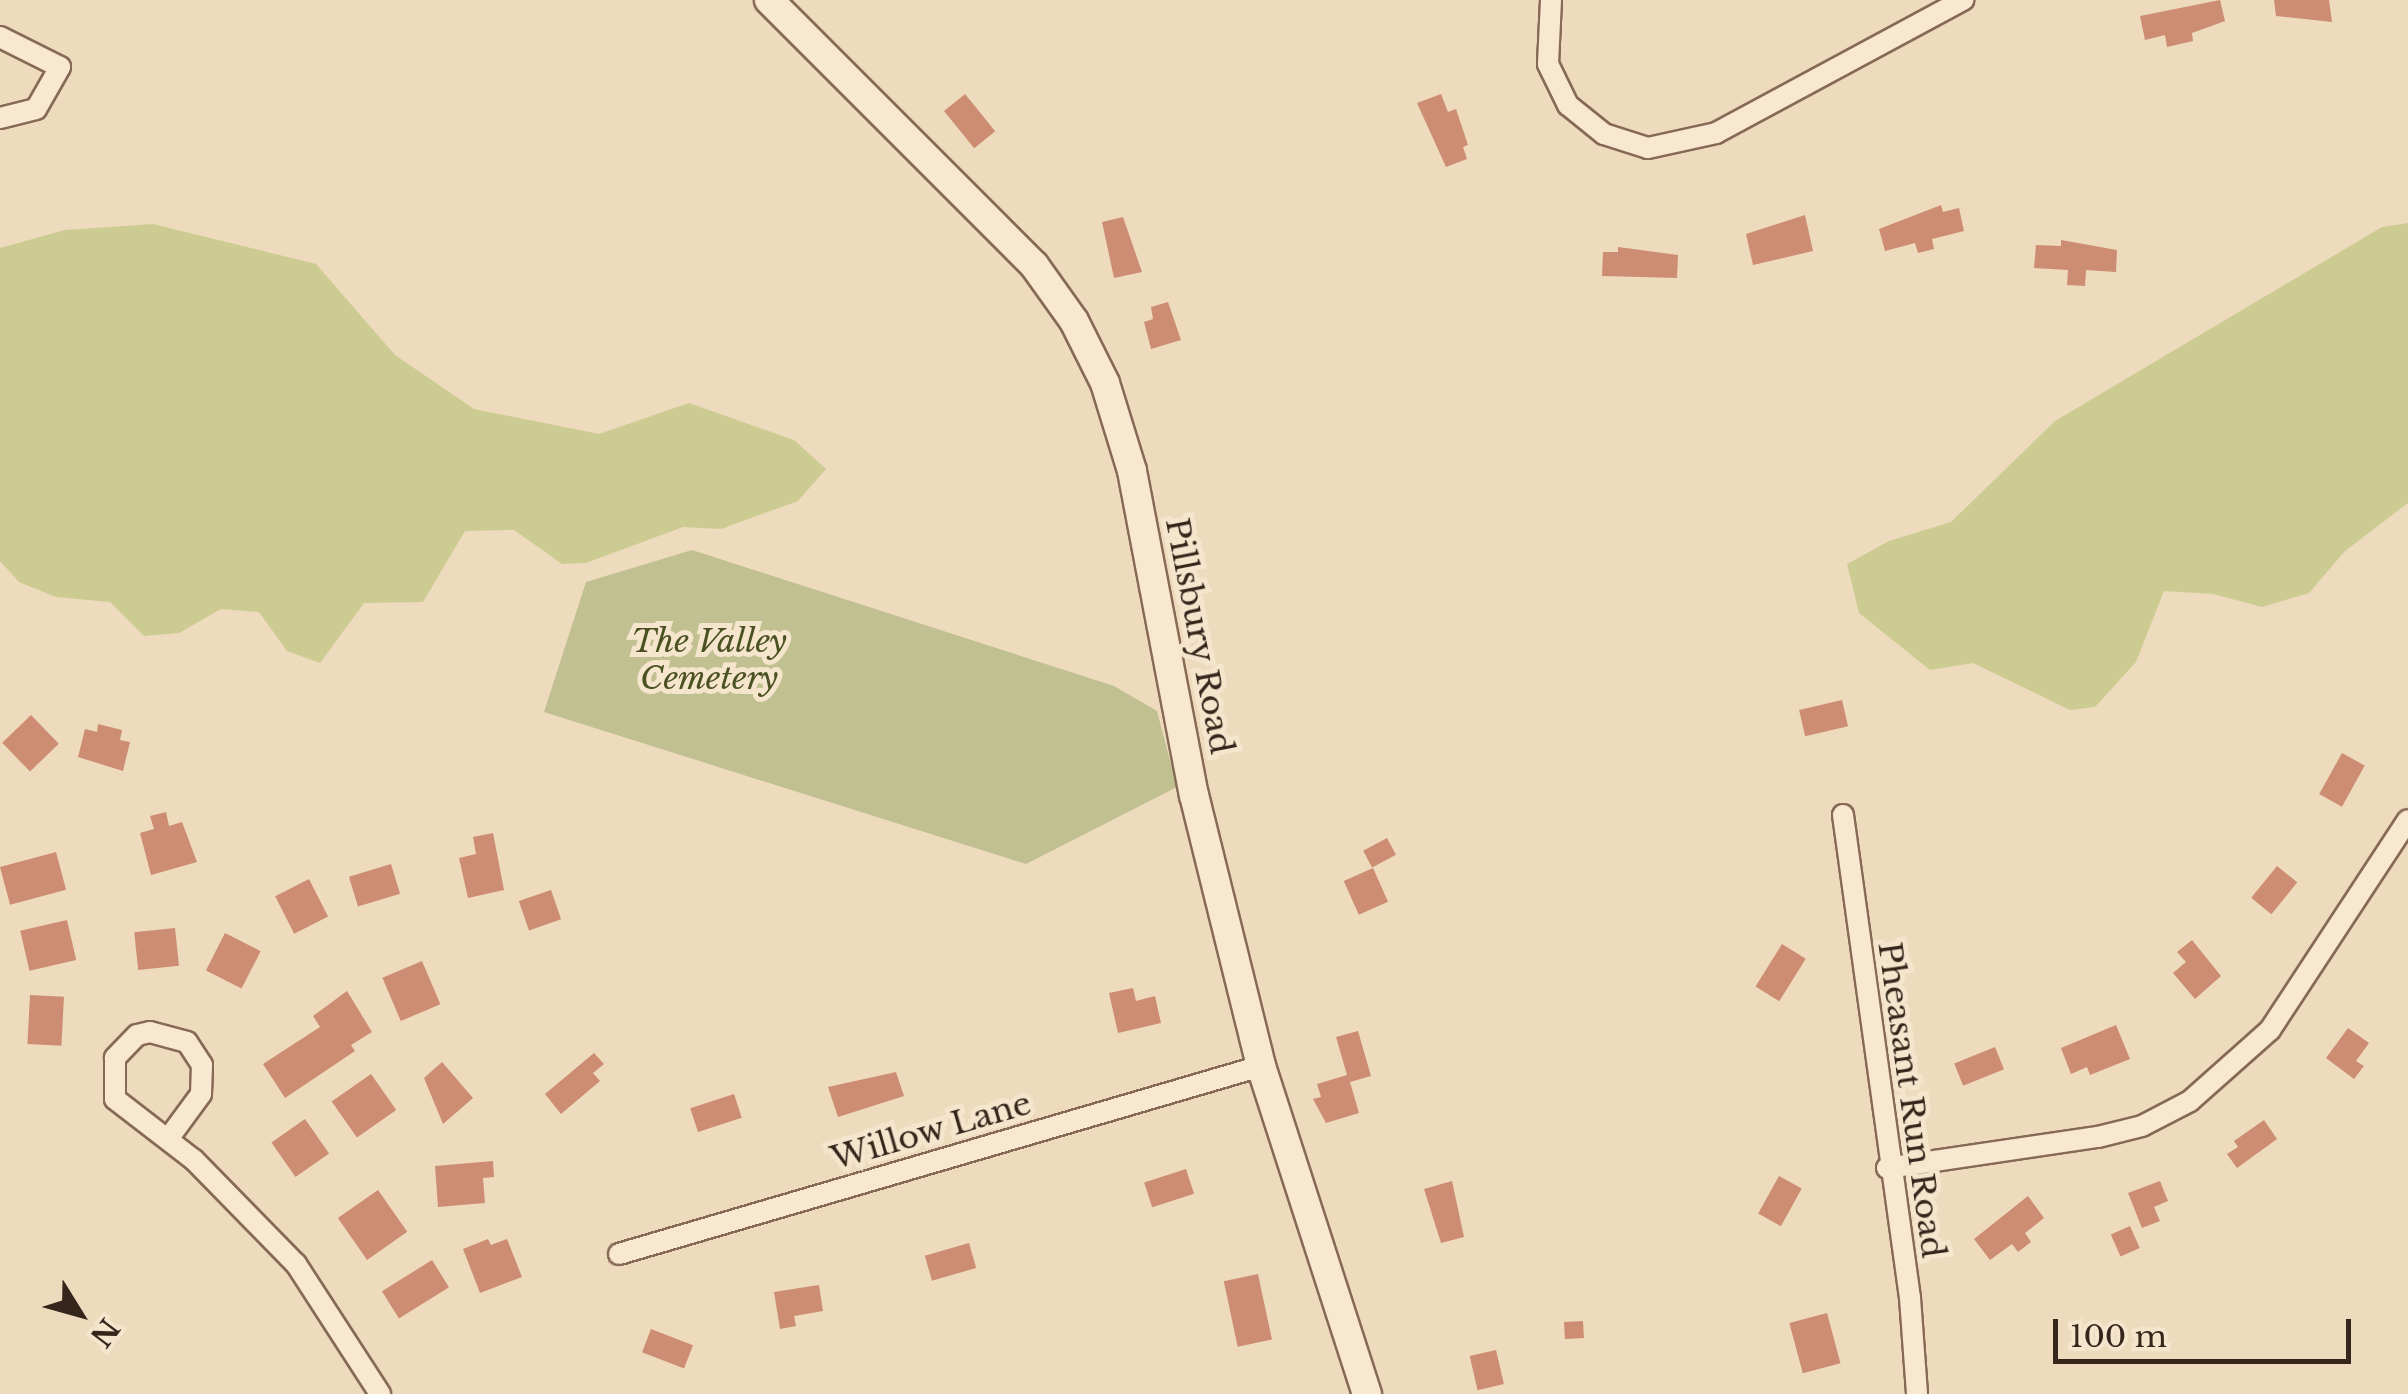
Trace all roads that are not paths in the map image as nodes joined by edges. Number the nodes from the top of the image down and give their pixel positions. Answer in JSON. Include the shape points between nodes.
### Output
{"nodes":[{"id":1,"x":769,"y":0,"type":"edge"},
{"id":2,"x":1551,"y":0,"type":"edge"},
{"id":3,"x":1962,"y":0,"type":"edge"},
{"id":4,"x":0,"y":37,"type":"edge"},
{"id":5,"x":0,"y":118,"type":"edge"},
{"id":6,"x":1842,"y":815,"type":"dead end"},
{"id":7,"x":2408,"y":820,"type":"edge"},
{"id":8,"x":1261,"y":1066,"type":"junction"},
{"id":9,"x":168,"y":1139,"type":"junction"},
{"id":10,"x":1887,"y":1168,"type":"junction"},
{"id":11,"x":619,"y":1254,"type":"dead end"},
{"id":12,"x":380,"y":1394,"type":"edge"},
{"id":13,"x":1367,"y":1394,"type":"edge"},
{"id":14,"x":1916,"y":1394,"type":"edge"}],
"edges":[{"from":1,"to":8,"type":"street","name":"Pillsbury Road","via":[[1034,266],[1074,321],[1105,383],[1132,471],[1194,796]]},
{"from":2,"to":3,"type":"street","via":[[1548,64],[1568,106],[1604,134],[1648,148],[1716,134]]},
{"from":4,"to":5,"type":"street","via":[[60,67],[36,109]]},
{"from":6,"to":10,"type":"street","name":"Pheasant Run Road"},
{"from":7,"to":10,"type":"street","via":[[2270,1030],[2190,1101],[2142,1126],[2098,1137]]},
{"from":8,"to":11,"type":"street","name":"Willow Lane"},
{"from":8,"to":13,"type":"street","name":"Pillsbury Road"},
{"from":9,"to":9,"type":"street","via":[[201,1094],[202,1065],[187,1042],[150,1032],[115,1058],[112,1087],[122,1108]]},
{"from":9,"to":12,"type":"street","via":[[296,1264]]},
{"from":10,"to":14,"type":"street","name":"Pheasant Run Road","via":[[1910,1298]]}]}
